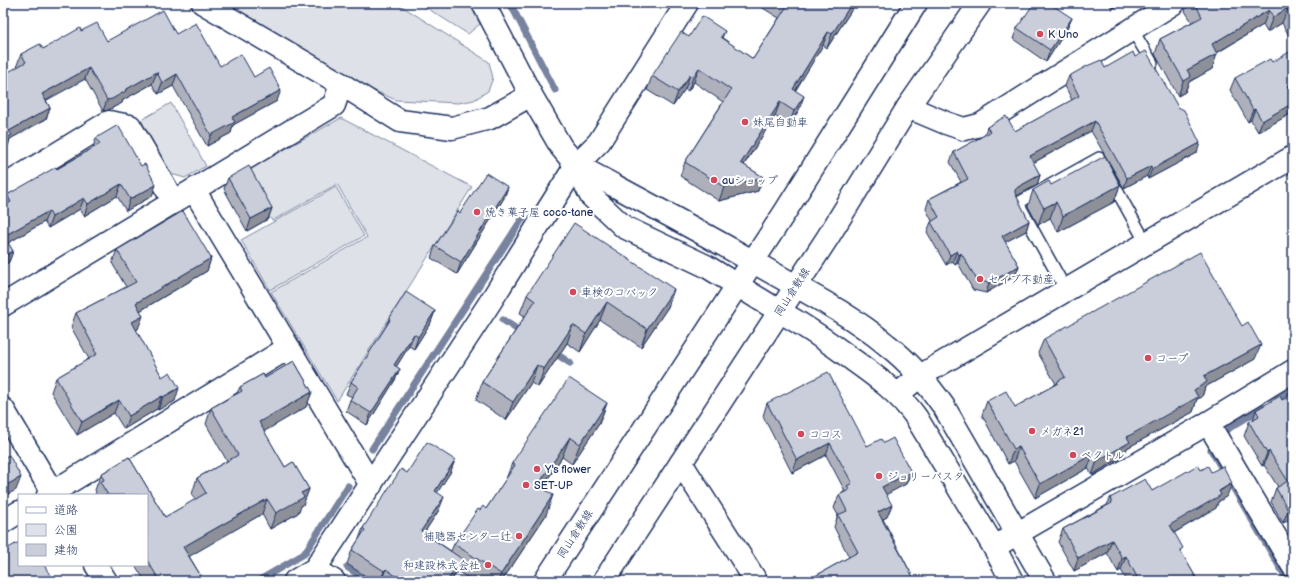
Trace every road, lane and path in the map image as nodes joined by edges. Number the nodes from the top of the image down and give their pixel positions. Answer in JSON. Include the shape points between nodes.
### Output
{"nodes":[{"id":1,"x":203,"y":3,"type":"edge"},
{"id":2,"x":483,"y":3,"type":"edge"},
{"id":3,"x":687,"y":3,"type":"edge"},
{"id":4,"x":916,"y":3,"type":"edge"},
{"id":5,"x":980,"y":3,"type":"edge"},
{"id":6,"x":1174,"y":3,"type":"edge"},
{"id":7,"x":1132,"y":29,"type":"junction"},
{"id":8,"x":1158,"y":74,"type":"edge"},
{"id":9,"x":341,"y":84,"type":"junction"},
{"id":10,"x":531,"y":95,"type":"junction"},
{"id":11,"x":908,"y":107,"type":"junction"},
{"id":12,"x":1293,"y":157,"type":"edge"},
{"id":13,"x":576,"y":165,"type":"junction"},
{"id":14,"x":3,"y":187,"type":"edge"},
{"id":15,"x":194,"y":190,"type":"junction"},
{"id":16,"x":174,"y":202,"type":"junction"},
{"id":17,"x":1146,"y":243,"type":"junction"},
{"id":18,"x":752,"y":261,"type":"junction"},
{"id":19,"x":737,"y":285,"type":"junction"},
{"id":20,"x":796,"y":286,"type":"junction"},
{"id":21,"x":1066,"y":290,"type":"junction"},
{"id":22,"x":3,"y":305,"type":"edge"},
{"id":23,"x":779,"y":311,"type":"junction"},
{"id":24,"x":288,"y":348,"type":"junction"},
{"id":25,"x":1293,"y":371,"type":"edge"},
{"id":26,"x":920,"y":376,"type":"junction"},
{"id":27,"x":898,"y":394,"type":"junction"},
{"id":28,"x":3,"y":409,"type":"edge"},
{"id":29,"x":1214,"y":432,"type":"junction"},
{"id":30,"x":681,"y":464,"type":"junction"},
{"id":31,"x":371,"y":485,"type":"junction"},
{"id":32,"x":51,"y":494,"type":"edge"},
{"id":33,"x":18,"y":513,"type":"edge"},
{"id":34,"x":3,"y":522,"type":"edge"},
{"id":35,"x":1017,"y":533,"type":"junction"},
{"id":36,"x":994,"y":546,"type":"junction"},
{"id":37,"x":97,"y":566,"type":"edge"},
{"id":38,"x":1293,"y":566,"type":"edge"},
{"id":39,"x":315,"y":569,"type":"junction"},
{"id":40,"x":106,"y":581,"type":"edge"},
{"id":41,"x":295,"y":581,"type":"edge"},
{"id":42,"x":334,"y":581,"type":"edge"},
{"id":43,"x":545,"y":581,"type":"edge"},
{"id":44,"x":604,"y":581,"type":"edge"},
{"id":45,"x":756,"y":581,"type":"edge"},
{"id":46,"x":1012,"y":581,"type":"edge"},
{"id":47,"x":1045,"y":581,"type":"edge"}],
"edges":[{"from":1,"to":9,"type":"street"},
{"from":2,"to":10,"type":"street"},
{"from":3,"to":13,"type":"street","via":[[599,142]]},
{"from":4,"to":18,"type":"street","name":"岡山倉敷線"},
{"from":5,"to":11,"type":"street","name":"岡山倉敷線"},
{"from":6,"to":7,"type":"street"},
{"from":7,"to":8,"type":"lane"},
{"from":7,"to":11,"type":"street","via":[[980,125],[964,129]]},
{"from":9,"to":10,"type":"street","via":[[400,121],[452,128],[490,118]]},
{"from":9,"to":15,"type":"street","via":[[334,105]]},
{"from":10,"to":13,"type":"street","via":[[561,147]]},
{"from":11,"to":20,"type":"street","name":"岡山倉敷線"},
{"from":12,"to":17,"type":"street"},
{"from":13,"to":18,"type":"street"},
{"from":13,"to":19,"type":"street","via":[[591,196],[624,227],[706,266]]},
{"from":13,"to":31,"type":"street"},
{"from":14,"to":16,"type":"street","via":[[109,122],[130,126]]},
{"from":15,"to":16,"type":"street"},
{"from":15,"to":24,"type":"street"},
{"from":16,"to":22,"type":"street"},
{"from":17,"to":21,"type":"street"},
{"from":17,"to":21,"type":"lane","via":[[1099,158],[1018,203]]},
{"from":18,"to":19,"type":"street","name":"岡山倉敷線"},
{"from":18,"to":20,"type":"street"},
{"from":19,"to":23,"type":"street"},
{"from":19,"to":43,"type":"street","name":"岡山倉敷線"},
{"from":20,"to":23,"type":"street","name":"岡山倉敷線"},
{"from":20,"to":26,"type":"street","via":[[838,310],[888,345]]},
{"from":21,"to":26,"type":"street"},
{"from":23,"to":27,"type":"street","via":[[821,337]]},
{"from":23,"to":30,"type":"street","name":"岡山倉敷線"},
{"from":24,"to":31,"type":"street"},
{"from":24,"to":32,"type":"street"},
{"from":25,"to":29,"type":"street"},
{"from":26,"to":27,"type":"street"},
{"from":26,"to":35,"type":"street","via":[[944,407]]},
{"from":27,"to":36,"type":"street","via":[[916,417]]},
{"from":28,"to":32,"type":"street"},
{"from":29,"to":35,"type":"street"},
{"from":29,"to":38,"type":"street"},
{"from":30,"to":44,"type":"street","name":"岡山倉敷線"},
{"from":30,"to":45,"type":"street"},
{"from":31,"to":39,"type":"street"},
{"from":33,"to":34,"type":"street"},
{"from":35,"to":36,"type":"street"},
{"from":35,"to":47,"type":"street"},
{"from":36,"to":46,"type":"street"},
{"from":37,"to":40,"type":"street"},
{"from":39,"to":41,"type":"street"},
{"from":39,"to":42,"type":"street"}]}
